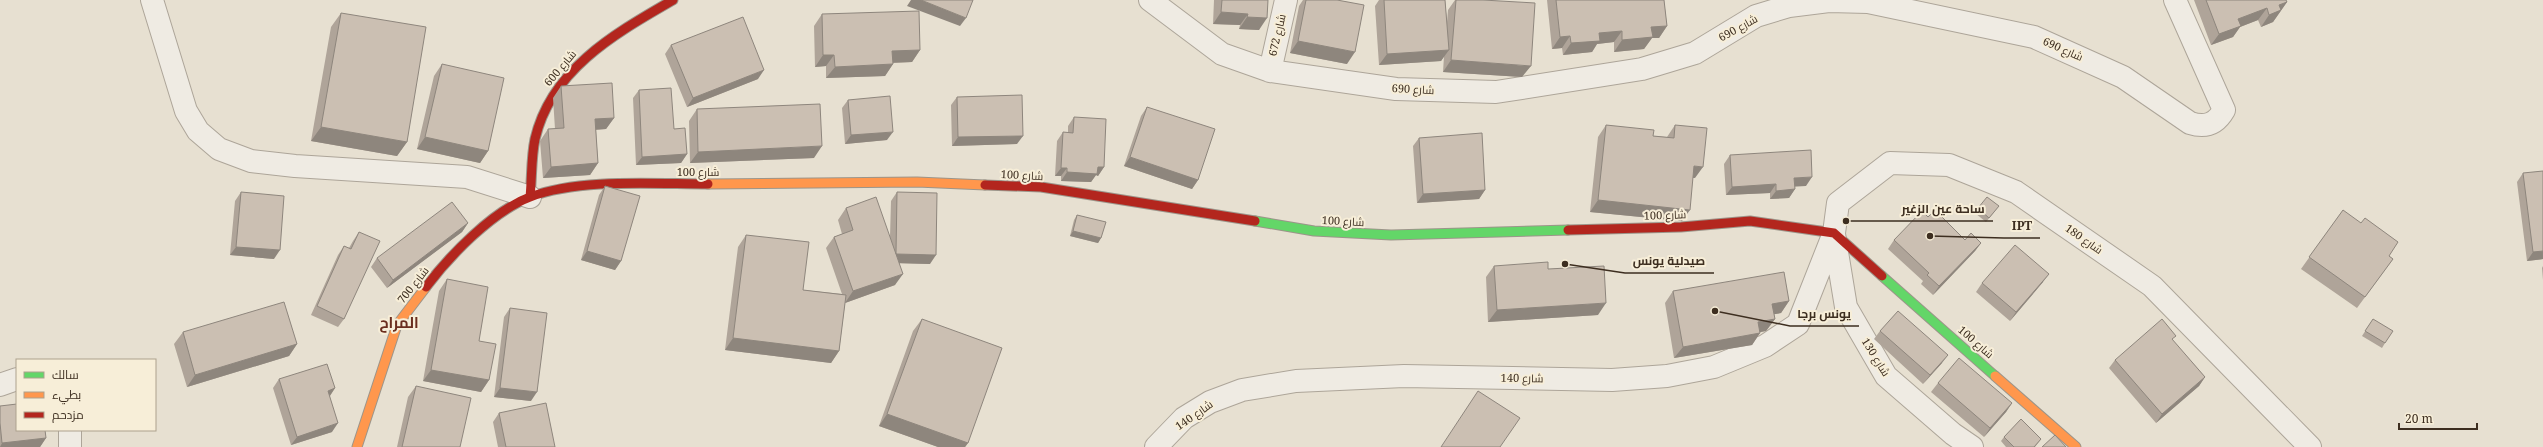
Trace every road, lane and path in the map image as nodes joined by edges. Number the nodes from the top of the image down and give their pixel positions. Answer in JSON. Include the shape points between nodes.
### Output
{"nodes":[{"id":1,"x":152,"y":0,"type":"edge"},
{"id":2,"x":674,"y":0,"type":"edge"},
{"id":3,"x":1150,"y":0,"type":"edge"},
{"id":4,"x":1286,"y":0,"type":"edge"},
{"id":5,"x":2175,"y":0,"type":"edge"},
{"id":6,"x":1270,"y":71,"type":"junction"},
{"id":7,"x":530,"y":196,"type":"junction"},
{"id":8,"x":1834,"y":233,"type":"junction"},
{"id":9,"x":16,"y":379,"type":"edge"},
{"id":10,"x":0,"y":385,"type":"edge"},
{"id":11,"x":70,"y":431,"type":"edge"},
{"id":12,"x":70,"y":447,"type":"edge"},
{"id":13,"x":357,"y":447,"type":"edge"},
{"id":14,"x":1156,"y":447,"type":"edge"},
{"id":15,"x":1972,"y":447,"type":"edge"},
{"id":16,"x":2076,"y":447,"type":"edge"},
{"id":17,"x":2310,"y":447,"type":"edge"}],
"edges":[{"from":1,"to":7,"type":"street","via":[[186,111],[198,130],[219,149],[251,161],[295,166],[467,177]]},
{"from":2,"to":7,"type":"main road","name":"شارع 600","via":[[582,58],[555,90],[537,133]]},
{"from":3,"to":6,"type":"street","name":"شارع 690","via":[[1222,54]]},
{"from":4,"to":6,"type":"street","name":"شارع 672"},
{"from":5,"to":6,"type":"street","name":"شارع 690","via":[[2224,110],[2220,118],[2210,124],[2200,126],[2190,123],[2123,77],[2034,36],[1868,2],[1828,1],[1789,6],[1756,16],[1694,53],[1642,68],[1496,92],[1396,89]]},
{"from":7,"to":8,"type":"main road","name":"شارع 100","via":[[578,186],[916,182],[1040,187],[1314,231],[1391,235],[1681,227],[1750,221]]},
{"from":7,"to":13,"type":"main road","name":"شارع 700","via":[[488,223],[455,253],[397,325]]},
{"from":8,"to":14,"type":"street","name":"شارع 140","via":[[1798,324],[1765,346],[1714,367],[1667,376],[1612,380],[1404,376],[1296,382],[1242,390],[1210,402],[1184,418]]},
{"from":8,"to":15,"type":"street","name":"شارع 130","via":[[1846,307],[1886,376],[1953,434]]},
{"from":8,"to":16,"type":"main road","name":"شارع 100"},
{"from":8,"to":17,"type":"street","name":"شارع 180","via":[[1838,203],[1890,163],[1949,165],[2016,192],[2152,286]]},
{"from":9,"to":10,"type":"street"},
{"from":11,"to":12,"type":"street"}]}
